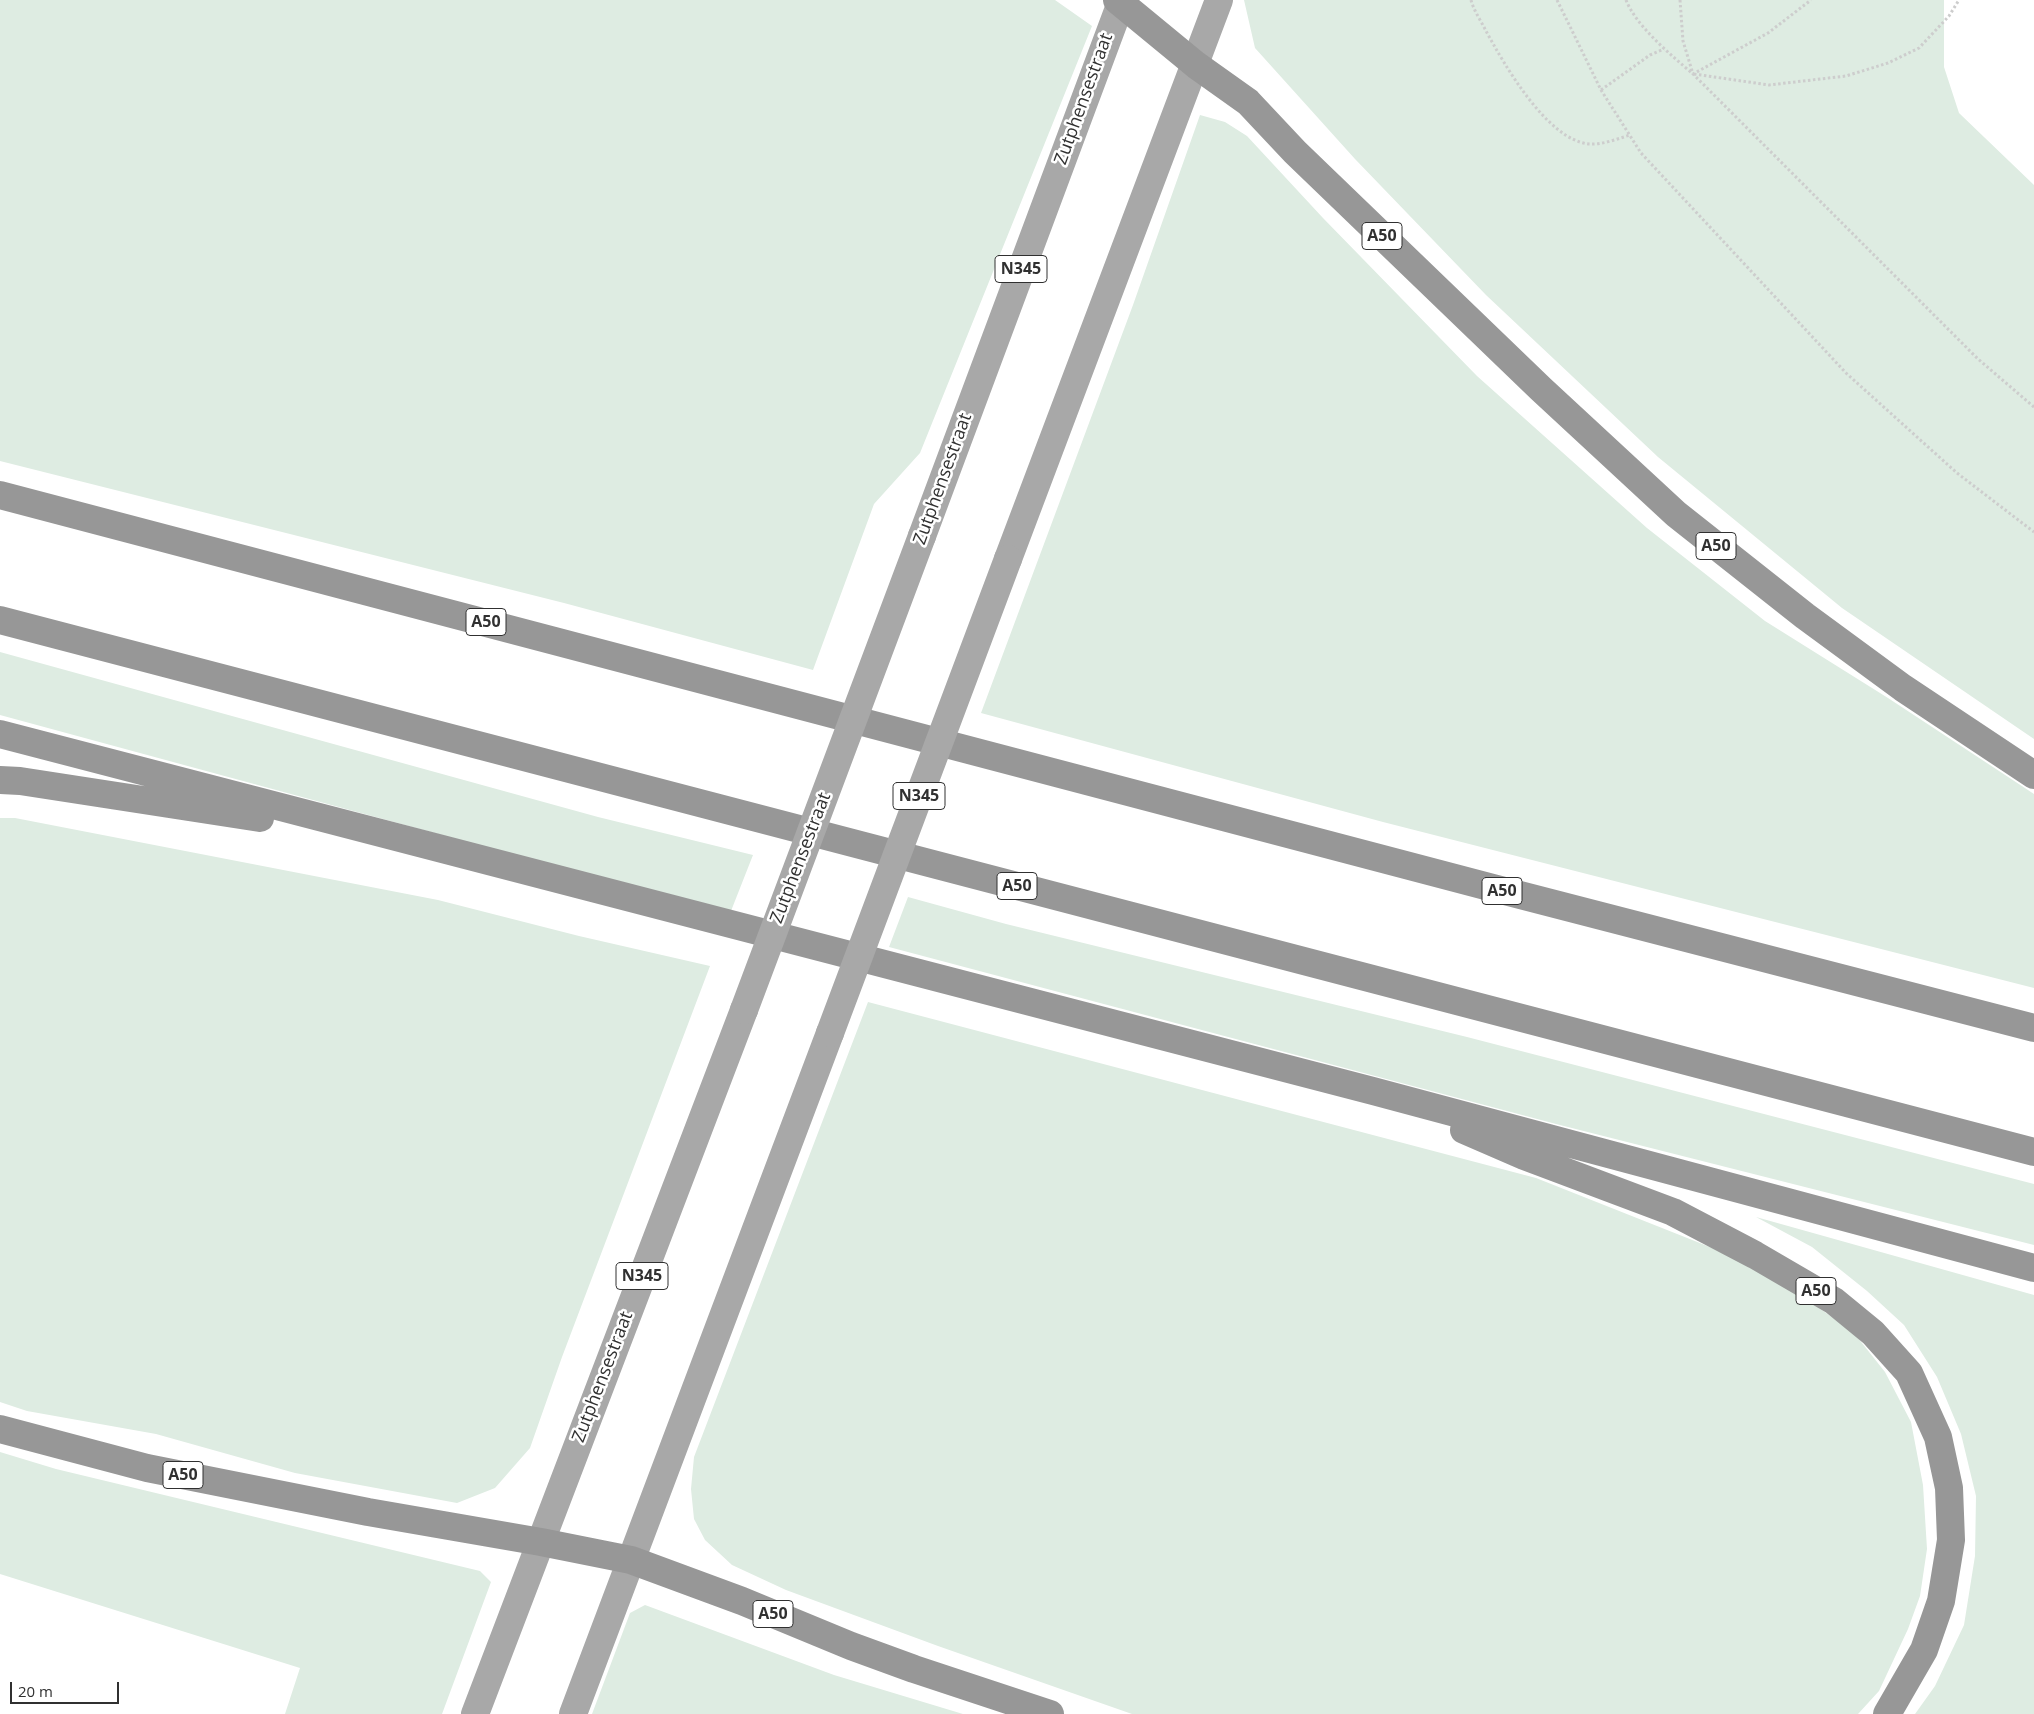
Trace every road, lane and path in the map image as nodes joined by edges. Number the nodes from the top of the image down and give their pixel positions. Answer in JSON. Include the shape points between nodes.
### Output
{"nodes":[{"id":1,"x":1219,"y":0,"type":"edge"},
{"id":2,"x":1471,"y":0,"type":"edge"},
{"id":3,"x":1557,"y":0,"type":"edge"},
{"id":4,"x":1626,"y":0,"type":"edge"},
{"id":5,"x":1680,"y":0,"type":"edge"},
{"id":6,"x":1811,"y":0,"type":"edge"},
{"id":7,"x":1959,"y":0,"type":"edge"},
{"id":8,"x":1120,"y":1,"type":"edge"},
{"id":9,"x":1664,"y":49,"type":"junction"},
{"id":10,"x":1196,"y":64,"type":"junction"},
{"id":11,"x":1693,"y":74,"type":"junction"},
{"id":12,"x":1601,"y":90,"type":"junction"},
{"id":13,"x":1630,"y":135,"type":"junction"},
{"id":14,"x":2034,"y":407,"type":"edge"},
{"id":15,"x":0,"y":495,"type":"edge"},
{"id":16,"x":2034,"y":532,"type":"edge"},
{"id":17,"x":0,"y":620,"type":"edge"},
{"id":18,"x":0,"y":734,"type":"edge"},
{"id":19,"x":2034,"y":775,"type":"edge"},
{"id":20,"x":0,"y":780,"type":"edge"},
{"id":21,"x":407,"y":840,"type":"junction"},
{"id":22,"x":2034,"y":1028,"type":"edge"},
{"id":23,"x":1373,"y":1091,"type":"junction"},
{"id":24,"x":2034,"y":1152,"type":"edge"},
{"id":25,"x":2034,"y":1268,"type":"edge"},
{"id":26,"x":0,"y":1429,"type":"edge"},
{"id":27,"x":541,"y":1542,"type":"junction"},
{"id":28,"x":631,"y":1560,"type":"junction"},
{"id":29,"x":475,"y":1714,"type":"edge"},
{"id":30,"x":573,"y":1714,"type":"edge"},
{"id":31,"x":1050,"y":1714,"type":"edge"},
{"id":32,"x":1887,"y":1714,"type":"edge"}],
"edges":[{"from":1,"to":10,"type":"main road","number":"N345"},
{"from":2,"to":13,"type":"path","via":[[1503,61],[1530,102],[1556,127],[1588,144]]},
{"from":3,"to":12,"type":"path"},
{"from":4,"to":9,"type":"path"},
{"from":5,"to":11,"type":"path","via":[[1683,41]]},
{"from":6,"to":11,"type":"path","via":[[1768,33]]},
{"from":7,"to":11,"type":"path","via":[[1949,16],[1919,48],[1888,63],[1846,76],[1769,85]]},
{"from":8,"to":10,"type":"highway","number":"A50"},
{"from":8,"to":27,"type":"main road","name":"Zutphensestraat","number":"N345","bridge":true,"via":[[744,1010]]},
{"from":9,"to":11,"type":"path"},
{"from":9,"to":12,"type":"path","via":[[1650,55]]},
{"from":10,"to":19,"type":"highway","number":"A50","via":[[1248,102],[1295,152],[1676,514],[1805,616]]},
{"from":10,"to":28,"type":"main road","number":"N345","bridge":true},
{"from":11,"to":14,"type":"path","via":[[1978,359]]},
{"from":12,"to":13,"type":"path"},
{"from":13,"to":16,"type":"path","via":[[1647,160],[1846,373],[1957,473]]},
{"from":15,"to":22,"type":"highway","number":"A50"},
{"from":17,"to":24,"type":"highway","number":"A50"},
{"from":18,"to":21,"type":"highway","number":"A50"},
{"from":20,"to":21,"type":"highway","number":"A50"},
{"from":21,"to":23,"type":"highway","number":"A50"},
{"from":23,"to":25,"type":"highway","number":"A50"},
{"from":23,"to":32,"type":"highway","number":"A50","via":[[1524,1156],[1673,1212],[1755,1255],[1834,1301],[1873,1333],[1909,1373],[1938,1437],[1949,1488],[1951,1540],[1941,1601],[1924,1650]]},
{"from":26,"to":27,"type":"highway","number":"A50","via":[[147,1468]]},
{"from":27,"to":28,"type":"highway"},
{"from":27,"to":29,"type":"main road","name":"Zutphensestraat","number":"N345"},
{"from":28,"to":30,"type":"main road","number":"N345"},
{"from":28,"to":31,"type":"highway","number":"A50","via":[[878,1656]]}]}
